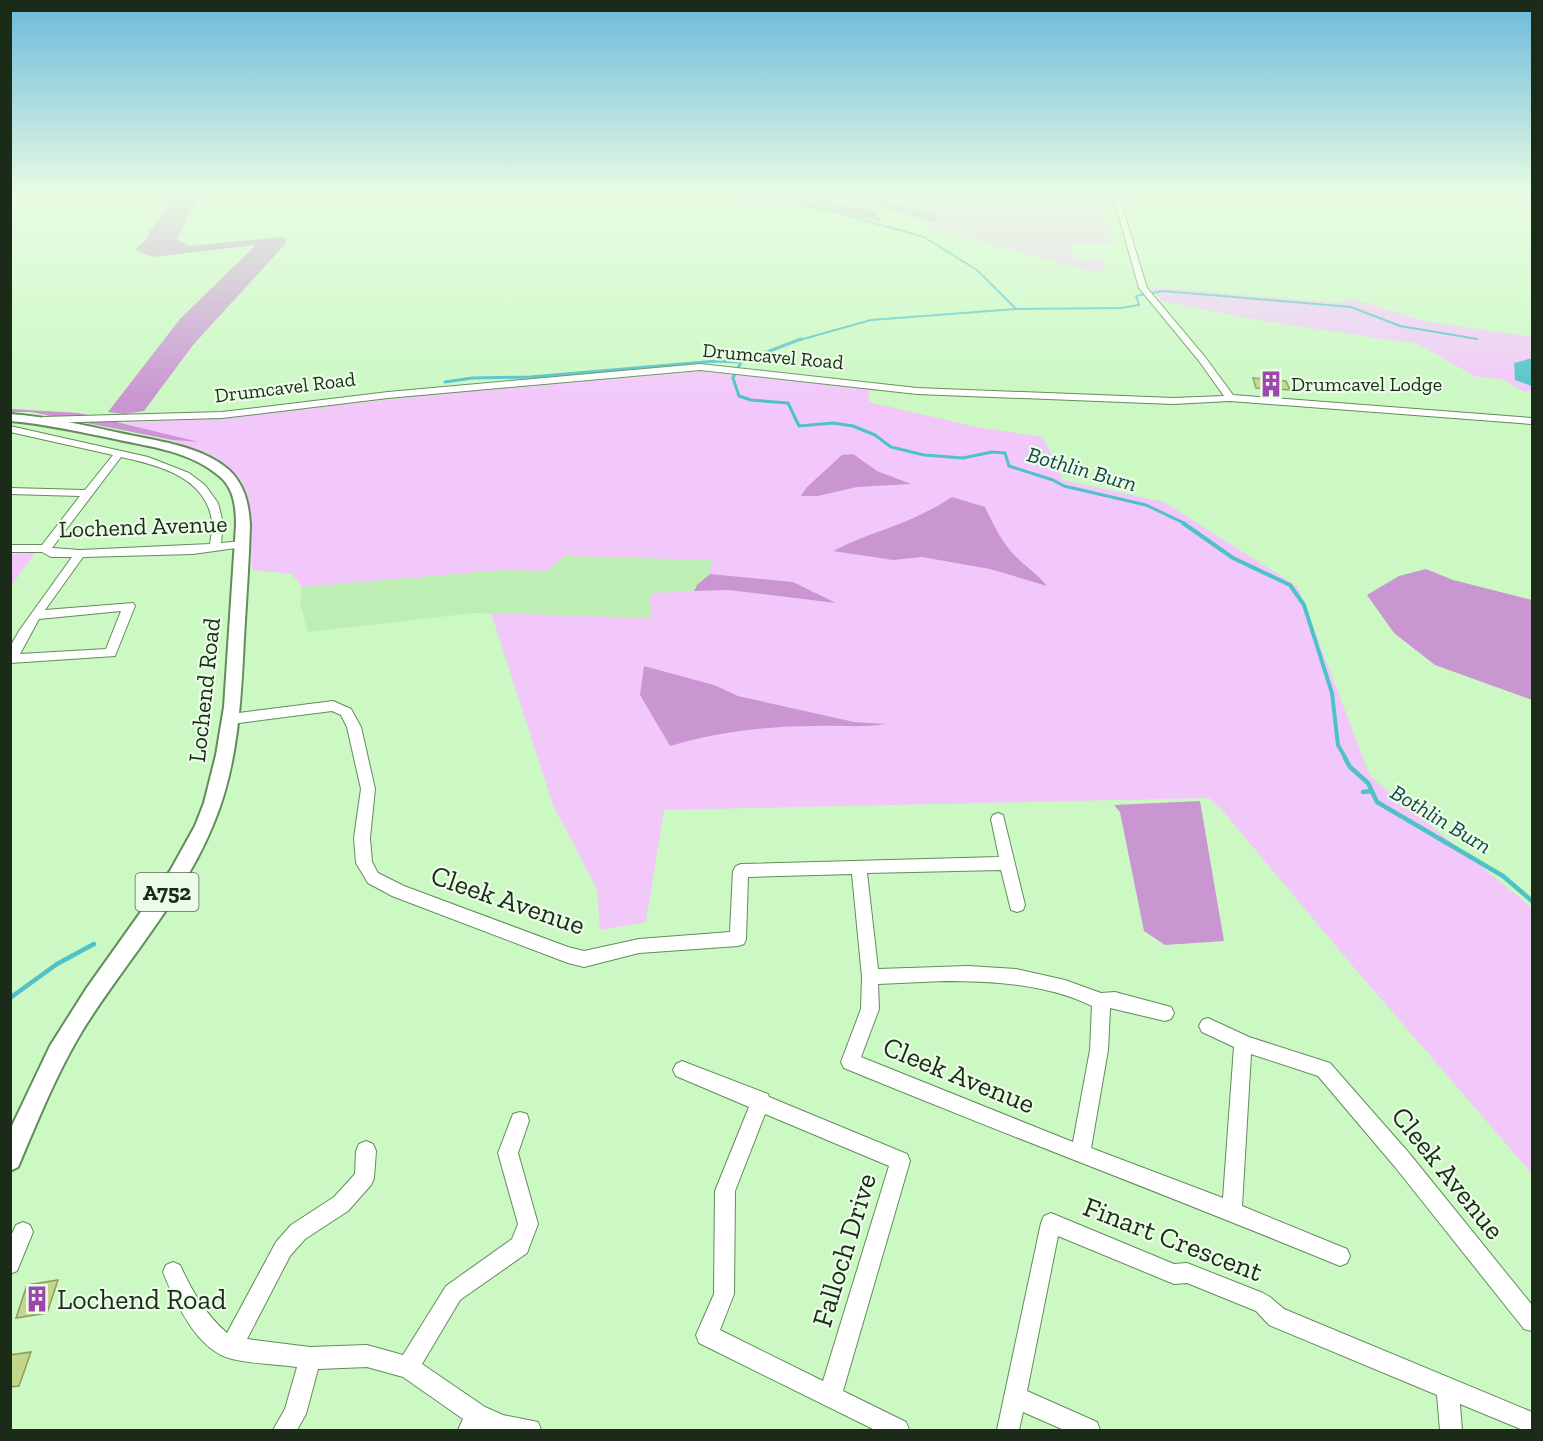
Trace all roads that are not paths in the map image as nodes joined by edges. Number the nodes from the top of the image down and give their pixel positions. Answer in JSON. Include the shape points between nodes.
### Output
{"nodes":[{"id":1,"x":1136,"y":263,"type":"edge"},
{"id":2,"x":1230,"y":398,"type":"junction"},
{"id":3,"x":10,"y":417,"type":"edge"},
{"id":4,"x":43,"y":420,"type":"junction"},
{"id":5,"x":1533,"y":421,"type":"edge"},
{"id":6,"x":10,"y":429,"type":"edge"},
{"id":7,"x":119,"y":453,"type":"junction"},
{"id":8,"x":10,"y":491,"type":"edge"},
{"id":9,"x":88,"y":493,"type":"junction"},
{"id":10,"x":243,"y":543,"type":"junction"},
{"id":11,"x":214,"y":548,"type":"junction"},
{"id":12,"x":10,"y":549,"type":"edge"},
{"id":13,"x":45,"y":549,"type":"junction"},
{"id":14,"x":80,"y":554,"type":"junction"},
{"id":15,"x":37,"y":615,"type":"junction"},
{"id":16,"x":231,"y":719,"type":"junction"},
{"id":17,"x":998,"y":819,"type":"dead end"},
{"id":18,"x":1007,"y":863,"type":"junction"},
{"id":19,"x":859,"y":867,"type":"junction"},
{"id":20,"x":1017,"y":905,"type":"dead end"},
{"id":21,"x":870,"y":977,"type":"junction"},
{"id":22,"x":1100,"y":1001,"type":"junction"},
{"id":23,"x":1165,"y":1012,"type":"dead end"},
{"id":24,"x":1208,"y":1026,"type":"dead end"},
{"id":25,"x":1247,"y":1046,"type":"junction"},
{"id":26,"x":682,"y":1070,"type":"dead end"},
{"id":27,"x":761,"y":1101,"type":"junction"},
{"id":28,"x":520,"y":1121,"type":"dead end"},
{"id":29,"x":366,"y":1151,"type":"dead end"},
{"id":30,"x":1080,"y":1154,"type":"junction"},
{"id":31,"x":10,"y":1159,"type":"edge"},
{"id":32,"x":1226,"y":1209,"type":"junction"},
{"id":33,"x":22,"y":1232,"type":"dead end"},
{"id":34,"x":1340,"y":1256,"type":"dead end"},
{"id":35,"x":10,"y":1264,"type":"edge"},
{"id":36,"x":173,"y":1272,"type":"dead end"},
{"id":37,"x":1533,"y":1321,"type":"edge"},
{"id":38,"x":231,"y":1348,"type":"junction"},
{"id":39,"x":310,"y":1358,"type":"junction"},
{"id":40,"x":408,"y":1367,"type":"junction"},
{"id":41,"x":1448,"y":1388,"type":"junction"},
{"id":42,"x":830,"y":1396,"type":"junction"},
{"id":43,"x":1016,"y":1397,"type":"junction"},
{"id":44,"x":473,"y":1423,"type":"edge"},
{"id":45,"x":1533,"y":1423,"type":"edge"},
{"id":46,"x":284,"y":1431,"type":"edge"},
{"id":47,"x":530,"y":1431,"type":"edge"},
{"id":48,"x":898,"y":1431,"type":"edge"},
{"id":49,"x":1008,"y":1431,"type":"edge"},
{"id":50,"x":1089,"y":1431,"type":"edge"},
{"id":51,"x":1451,"y":1431,"type":"edge"}],
"edges":[{"from":1,"to":2,"type":"street","via":[[1143,288]]},
{"from":2,"to":4,"type":"street","name":"Drumcavel Road","via":[[1173,401],[917,391],[700,367],[378,396],[222,416]]},
{"from":2,"to":5,"type":"street","name":"Drumcavel Road"},
{"from":3,"to":4,"type":"main road","name":"Drumcavel Road","number":"A752"},
{"from":4,"to":10,"type":"main road","name":"Lochend Road","number":"A752","via":[[173,448],[210,463],[236,487],[242,504]]},
{"from":6,"to":7,"type":"street"},
{"from":7,"to":9,"type":"street"},
{"from":7,"to":11,"type":"street","via":[[172,467],[190,476],[206,493],[218,518]]},
{"from":8,"to":9,"type":"street"},
{"from":9,"to":13,"type":"street"},
{"from":10,"to":11,"type":"street","name":"Lochend Avenue"},
{"from":10,"to":16,"type":"main road","name":"Lochend Road","number":"A752"},
{"from":11,"to":14,"type":"street","name":"Lochend Avenue"},
{"from":12,"to":13,"type":"street","name":"Lochend Avenue"},
{"from":13,"to":14,"type":"street","name":"Lochend Avenue","via":[[51,554]]},
{"from":14,"to":15,"type":"street"},
{"from":15,"to":15,"type":"street","via":[[118,607],[129,606],[111,652],[11,659]]},
{"from":16,"to":19,"type":"street","name":"Cleek Avenue","via":[[333,706],[346,712],[354,727],[368,789],[362,838],[364,863],[373,878],[440,908],[584,959],[639,946],[738,939],[741,871]]},
{"from":16,"to":31,"type":"main road","name":"Lochend Road","number":"A752","via":[[219,784],[203,827],[165,896],[57,1052]]},
{"from":17,"to":18,"type":"street"},
{"from":18,"to":19,"type":"street"},
{"from":18,"to":20,"type":"street"},
{"from":19,"to":21,"type":"street","name":"Cleek Avenue"},
{"from":21,"to":22,"type":"street","via":[[974,972],[1009,975]]},
{"from":21,"to":30,"type":"street","name":"Cleek Avenue","via":[[870,1009],[850,1062]]},
{"from":22,"to":23,"type":"street","via":[[1115,1000]]},
{"from":22,"to":30,"type":"street","via":[[1100,1035]]},
{"from":24,"to":25,"type":"street","name":"Cleek Avenue"},
{"from":25,"to":32,"type":"street","via":[[1242,1049],[1233,1203]]},
{"from":25,"to":37,"type":"street","name":"Cleek Avenue","via":[[1324,1069]]},
{"from":26,"to":27,"type":"street","name":"Falloch Drive"},
{"from":27,"to":42,"type":"street","via":[[725,1191],[724,1294],[707,1335]]},
{"from":27,"to":42,"type":"street","name":"Falloch Drive","via":[[900,1161]]},
{"from":28,"to":40,"type":"street","via":[[508,1153],[528,1224],[520,1246],[453,1293]]},
{"from":29,"to":38,"type":"street","via":[[364,1178],[341,1204],[298,1232],[283,1249]]},
{"from":30,"to":32,"type":"street","name":"Cleek Avenue"},
{"from":32,"to":34,"type":"street","name":"Cleek Avenue"},
{"from":33,"to":35,"type":"street"},
{"from":36,"to":38,"type":"street","via":[[200,1321],[218,1341]]},
{"from":38,"to":39,"type":"street"},
{"from":39,"to":40,"type":"street","via":[[367,1356]]},
{"from":39,"to":46,"type":"street","via":[[295,1414]]},
{"from":40,"to":44,"type":"street"},
{"from":41,"to":43,"type":"street","name":"Finart Crescent","via":[[1277,1317],[1263,1304],[1187,1273],[1174,1274],[1051,1223]]},
{"from":41,"to":45,"type":"street","name":"Finart Crescent"},
{"from":41,"to":51,"type":"street"},
{"from":42,"to":48,"type":"street"},
{"from":43,"to":49,"type":"street","name":"Finart Crescent"},
{"from":43,"to":50,"type":"street"},
{"from":44,"to":47,"type":"street"}]}
